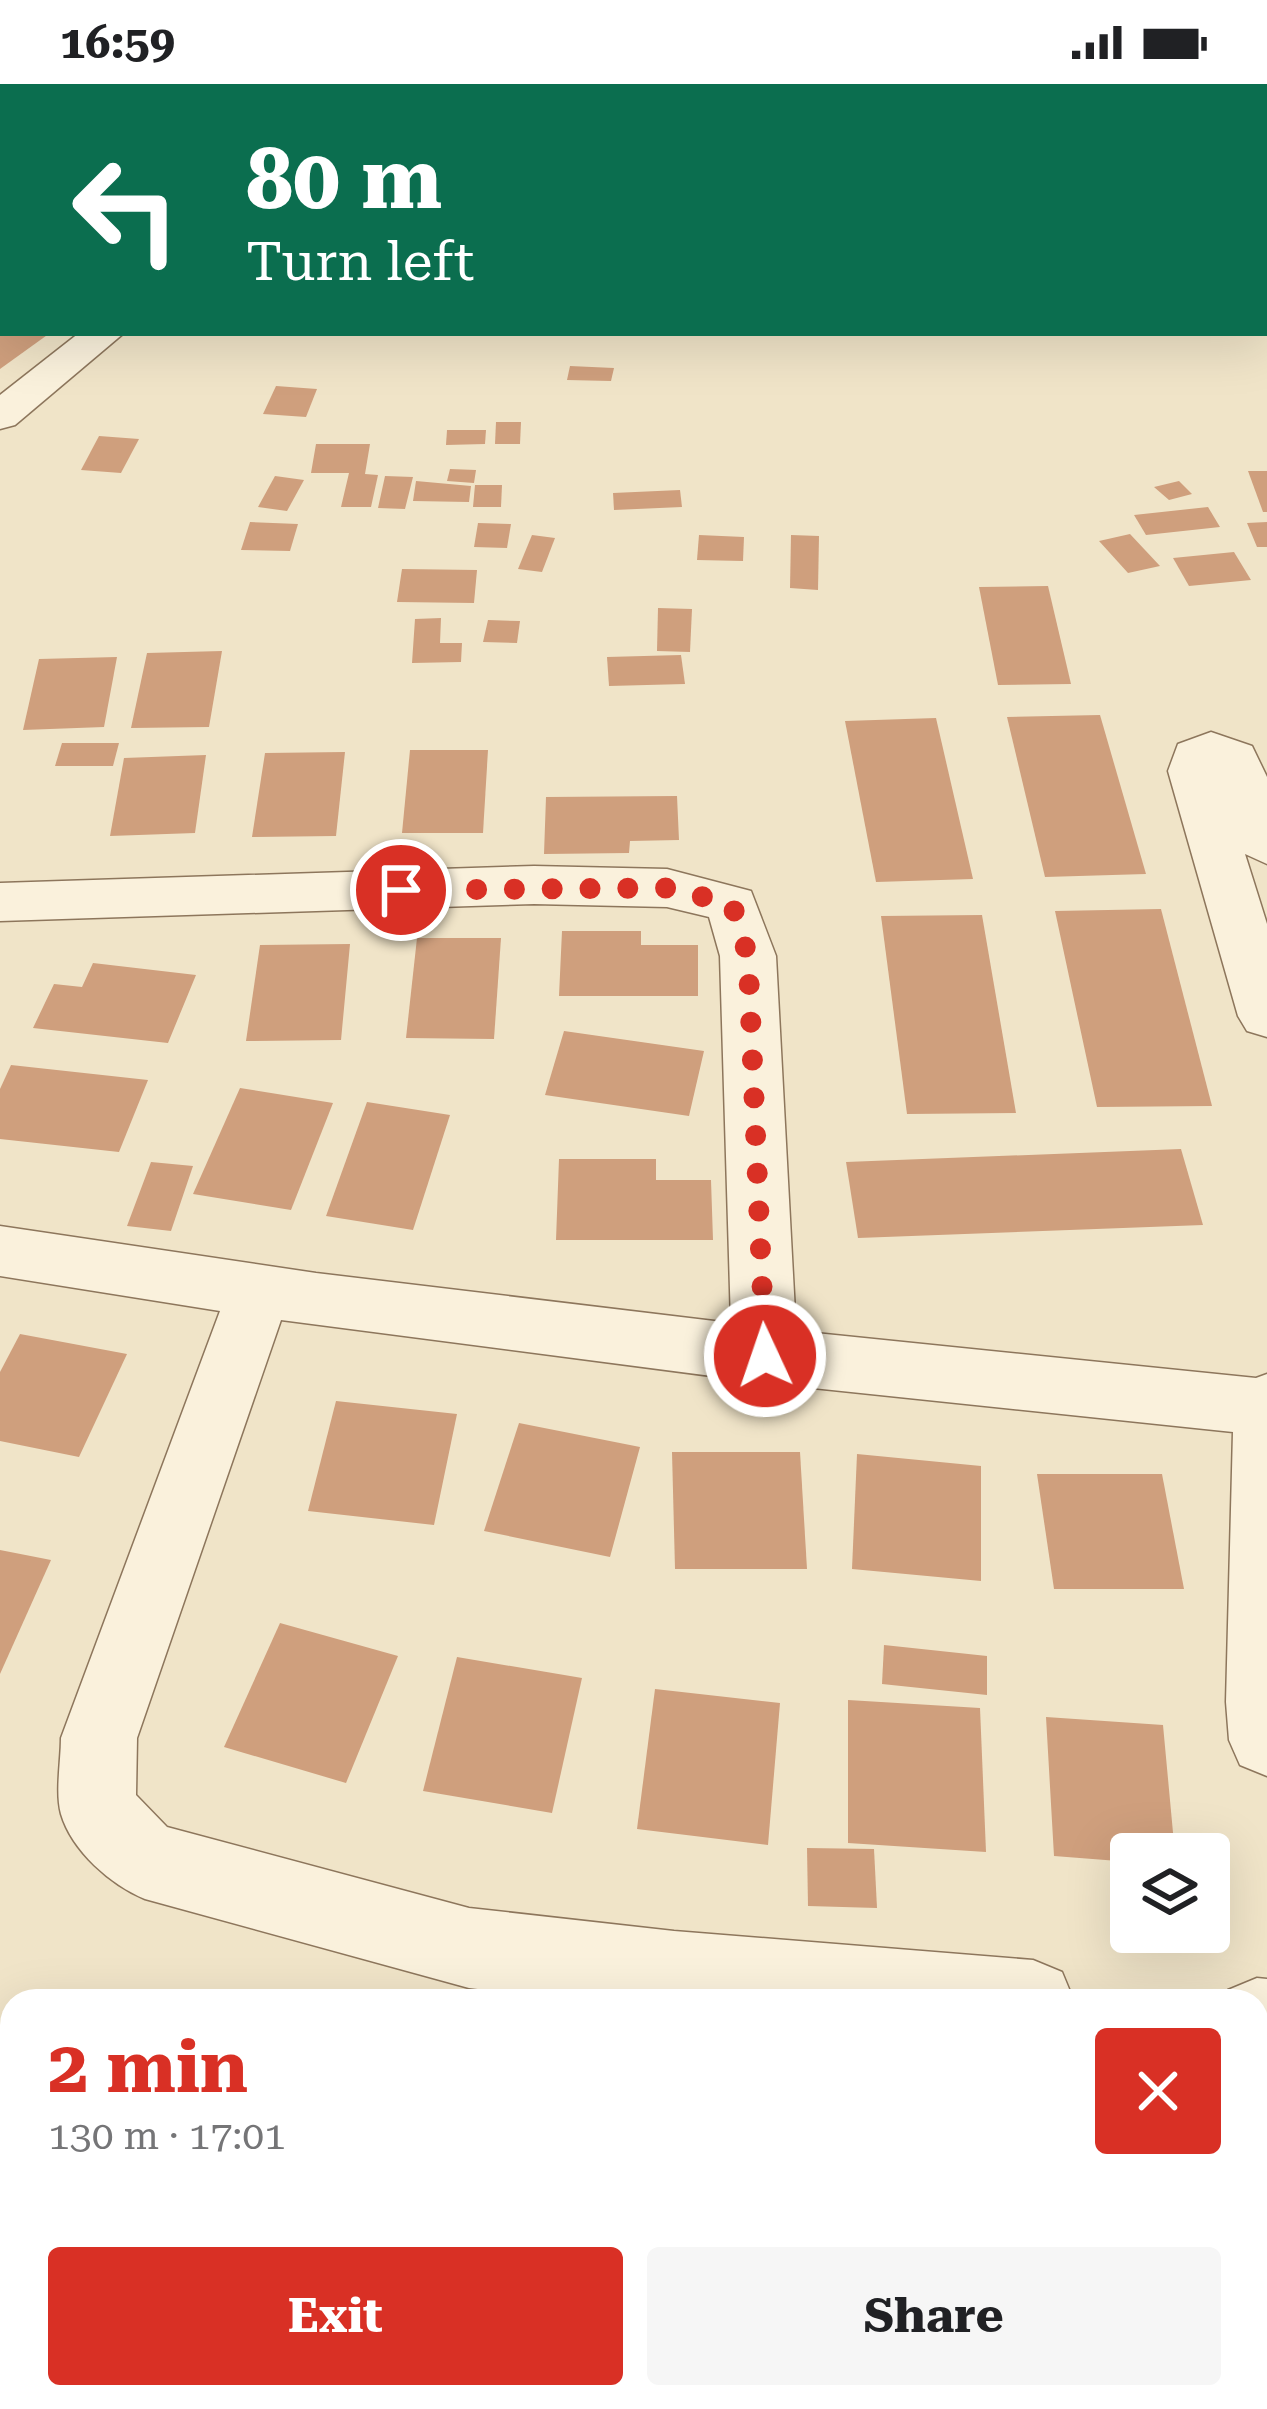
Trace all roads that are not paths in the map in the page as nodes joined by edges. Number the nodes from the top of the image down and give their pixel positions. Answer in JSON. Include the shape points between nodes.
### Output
{"nodes":[{"id":1,"x":100,"y":336,"type":"edge"},
{"id":2,"x":0,"y":416,"type":"edge"},
{"id":3,"x":1267,"y":846,"type":"edge"},
{"id":4,"x":0,"y":902,"type":"edge"},
{"id":5,"x":1267,"y":1016,"type":"edge"},
{"id":6,"x":0,"y":1251,"type":"edge"},
{"id":7,"x":258,"y":1294,"type":"junction"},
{"id":8,"x":765,"y":1356,"type":"junction"},
{"id":9,"x":1267,"y":1405,"type":"edge"},
{"id":10,"x":1267,"y":1740,"type":"edge"},
{"id":11,"x":884,"y":1989,"type":"edge"}],
"edges":[{"from":1,"to":2,"type":"street"},
{"from":3,"to":5,"type":"street","via":[[1234,758],[1211,748],[1196,756]]},
{"from":4,"to":8,"type":"street","via":[[534,885],[667,888],[732,904],[748,956]]},
{"from":6,"to":7,"type":"street"},
{"from":7,"to":8,"type":"street"},
{"from":7,"to":11,"type":"street","via":[[99,1738],[98,1810],[145,1860],[469,1948]]},
{"from":8,"to":9,"type":"street"},
{"from":9,"to":10,"type":"street"}]}
